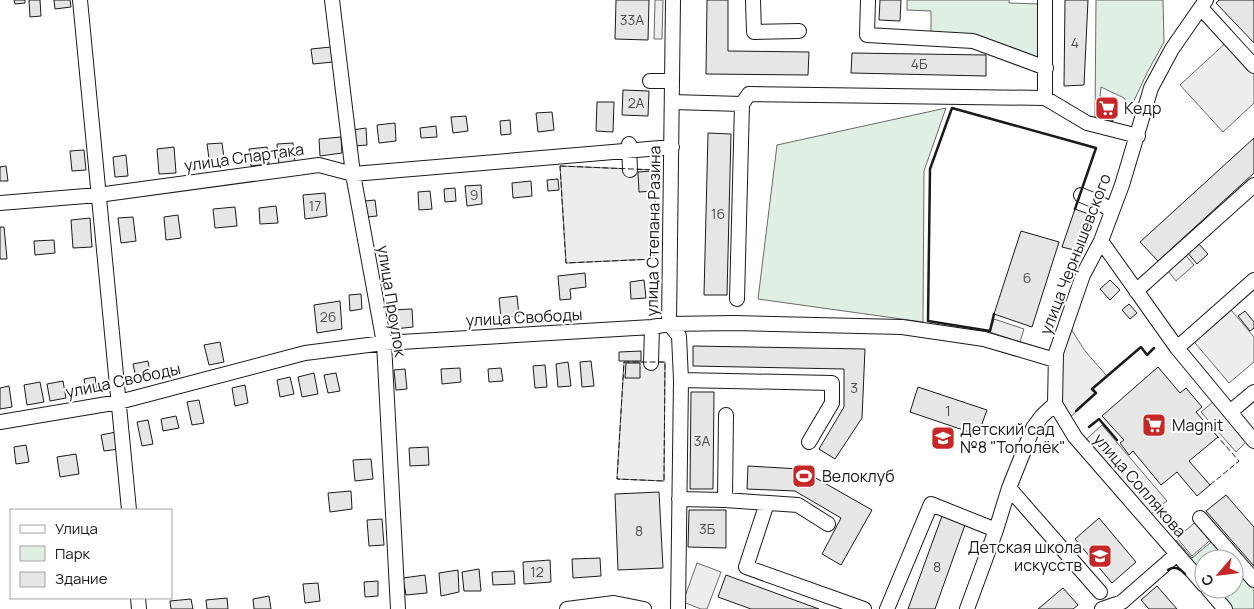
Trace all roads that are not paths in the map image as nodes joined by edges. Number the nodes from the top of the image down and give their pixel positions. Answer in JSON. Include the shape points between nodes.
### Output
{"nodes":[{"id":1,"x":80,"y":0,"type":"edge"},
{"id":2,"x":332,"y":0,"type":"edge"},
{"id":3,"x":673,"y":0,"type":"edge"},
{"id":4,"x":753,"y":0,"type":"edge"},
{"id":5,"x":868,"y":0,"type":"edge"},
{"id":6,"x":1045,"y":0,"type":"edge"},
{"id":7,"x":1204,"y":4,"type":"edge"},
{"id":8,"x":798,"y":31,"type":"dead end"},
{"id":9,"x":1254,"y":66,"type":"edge"},
{"id":10,"x":1046,"y":68,"type":"junction"},
{"id":11,"x":650,"y":81,"type":"dead end"},
{"id":12,"x":672,"y":81,"type":"junction"},
{"id":13,"x":1045,"y":98,"type":"junction"},
{"id":14,"x":672,"y":102,"type":"junction"},
{"id":15,"x":742,"y":104,"type":"junction"},
{"id":16,"x":1138,"y":136,"type":"junction"},
{"id":17,"x":672,"y":147,"type":"junction"},
{"id":18,"x":629,"y":148,"type":"junction"},
{"id":19,"x":630,"y":170,"type":"dead end"},
{"id":20,"x":353,"y":174,"type":"junction"},
{"id":21,"x":1254,"y":185,"type":"edge"},
{"id":22,"x":98,"y":195,"type":"junction"},
{"id":23,"x":1081,"y":195,"type":"dead end"},
{"id":24,"x":0,"y":203,"type":"edge"},
{"id":25,"x":1112,"y":211,"type":"junction"},
{"id":26,"x":1101,"y":241,"type":"junction"},
{"id":27,"x":1254,"y":280,"type":"edge"},
{"id":28,"x":1136,"y":291,"type":"junction"},
{"id":29,"x":737,"y":299,"type":"dead end"},
{"id":30,"x":669,"y":324,"type":"junction"},
{"id":31,"x":652,"y":328,"type":"junction"},
{"id":32,"x":384,"y":343,"type":"junction"},
{"id":33,"x":1177,"y":348,"type":"junction"},
{"id":34,"x":1055,"y":360,"type":"junction"},
{"id":35,"x":652,"y":363,"type":"dead end"},
{"id":36,"x":681,"y":380,"type":"junction"},
{"id":37,"x":1254,"y":392,"type":"edge"},
{"id":38,"x":119,"y":402,"type":"junction"},
{"id":39,"x":1055,"y":404,"type":"junction"},
{"id":40,"x":1230,"y":412,"type":"junction"},
{"id":41,"x":726,"y":415,"type":"dead end"},
{"id":42,"x":0,"y":422,"type":"edge"},
{"id":43,"x":1254,"y":441,"type":"edge"},
{"id":44,"x":808,"y":442,"type":"dead end"},
{"id":45,"x":1009,"y":488,"type":"junction"},
{"id":46,"x":679,"y":499,"type":"junction"},
{"id":47,"x":725,"y":500,"type":"junction"},
{"id":48,"x":767,"y":502,"type":"junction"},
{"id":49,"x":129,"y":509,"type":"edge"},
{"id":50,"x":1200,"y":518,"type":"dead end"},
{"id":51,"x":828,"y":524,"type":"dead end"},
{"id":52,"x":996,"y":530,"type":"junction"},
{"id":53,"x":1177,"y":554,"type":"junction"},
{"id":54,"x":1194,"y":574,"type":"edge"},
{"id":55,"x":1254,"y":580,"type":"edge"},
{"id":56,"x":1100,"y":592,"type":"dead end"},
{"id":57,"x":1216,"y":599,"type":"edge"},
{"id":58,"x":1125,"y":606,"type":"edge"},
{"id":59,"x":398,"y":609,"type":"edge"},
{"id":60,"x":567,"y":609,"type":"edge"},
{"id":61,"x":644,"y":609,"type":"edge"},
{"id":62,"x":678,"y":609,"type":"edge"},
{"id":63,"x":864,"y":609,"type":"edge"},
{"id":64,"x":887,"y":609,"type":"edge"},
{"id":65,"x":967,"y":609,"type":"edge"},
{"id":66,"x":1102,"y":609,"type":"edge"},
{"id":67,"x":1225,"y":609,"type":"edge"}],
"edges":[{"from":1,"to":22,"type":"street"},
{"from":2,"to":20,"type":"street","name":"улица Проулок"},
{"from":3,"to":12,"type":"street","name":"улица Степана Разина"},
{"from":4,"to":8,"type":"street","via":[[754,32]]},
{"from":5,"to":10,"type":"street","via":[[867,35],[973,41]]},
{"from":6,"to":10,"type":"street"},
{"from":7,"to":9,"type":"street"},
{"from":7,"to":16,"type":"street","name":"улица Чернышевского","via":[[1172,49],[1151,88]]},
{"from":10,"to":13,"type":"street"},
{"from":11,"to":12,"type":"street"},
{"from":12,"to":14,"type":"street","name":"улица Степана Разина"},
{"from":13,"to":15,"type":"street","via":[[749,94]]},
{"from":13,"to":16,"type":"street","via":[[1087,124]]},
{"from":14,"to":15,"type":"street"},
{"from":14,"to":17,"type":"street","name":"улица Степана Разина"},
{"from":15,"to":29,"type":"street"},
{"from":16,"to":25,"type":"street","name":"улица Чернышевского"},
{"from":17,"to":18,"type":"street","name":"улица Спартака"},
{"from":17,"to":30,"type":"street","name":"улица Степана Разина"},
{"from":18,"to":19,"type":"street"},
{"from":18,"to":20,"type":"street","name":"улица Спартака"},
{"from":20,"to":22,"type":"street","name":"улица Спартака","via":[[319,165]]},
{"from":20,"to":32,"type":"street","name":"улица Проулок"},
{"from":21,"to":28,"type":"street"},
{"from":22,"to":24,"type":"street","name":"улица Спартака"},
{"from":22,"to":38,"type":"street"},
{"from":23,"to":25,"type":"street"},
{"from":25,"to":26,"type":"street","name":"улица Чернышевского"},
{"from":26,"to":28,"type":"street"},
{"from":26,"to":34,"type":"street","name":"улица Чернышевского","via":[[1083,275]]},
{"from":27,"to":33,"type":"street"},
{"from":28,"to":33,"type":"street"},
{"from":30,"to":31,"type":"street","name":"улица Свободы"},
{"from":30,"to":34,"type":"street","name":"улица Свободы","via":[[902,327],[984,340]]},
{"from":30,"to":36,"type":"street","name":"улица Степана Разина","via":[[679,336]]},
{"from":31,"to":32,"type":"street","name":"улица Свободы"},
{"from":31,"to":35,"type":"street"},
{"from":32,"to":38,"type":"street","name":"улица Свободы","via":[[305,353]]},
{"from":32,"to":59,"type":"street","name":"улица Проулок"},
{"from":33,"to":40,"type":"street"},
{"from":34,"to":39,"type":"street","name":"улица Чернышевского"},
{"from":36,"to":44,"type":"street","via":[[832,383],[832,403]]},
{"from":36,"to":46,"type":"street","name":"улица Степана Разина"},
{"from":37,"to":40,"type":"street"},
{"from":38,"to":42,"type":"street","name":"улица Свободы"},
{"from":38,"to":49,"type":"street"},
{"from":39,"to":45,"type":"street","via":[[1033,428]]},
{"from":39,"to":53,"type":"street","name":"улица Соплякова","via":[[1075,437]]},
{"from":40,"to":43,"type":"street"},
{"from":41,"to":47,"type":"street"},
{"from":45,"to":52,"type":"street"},
{"from":45,"to":56,"type":"street"},
{"from":46,"to":47,"type":"street"},
{"from":46,"to":62,"type":"street","name":"улица Степана Разина"},
{"from":47,"to":48,"type":"street"},
{"from":48,"to":51,"type":"street","via":[[798,504]]},
{"from":48,"to":63,"type":"street","via":[[746,567]]},
{"from":50,"to":55,"type":"street"},
{"from":52,"to":64,"type":"street","via":[[931,504]]},
{"from":52,"to":65,"type":"street"},
{"from":53,"to":54,"type":"street","name":"улица Соплякова"},
{"from":53,"to":58,"type":"street"},
{"from":57,"to":67,"type":"street"},
{"from":58,"to":66,"type":"street"},
{"from":60,"to":61,"type":"street","via":[[614,603]]}]}
